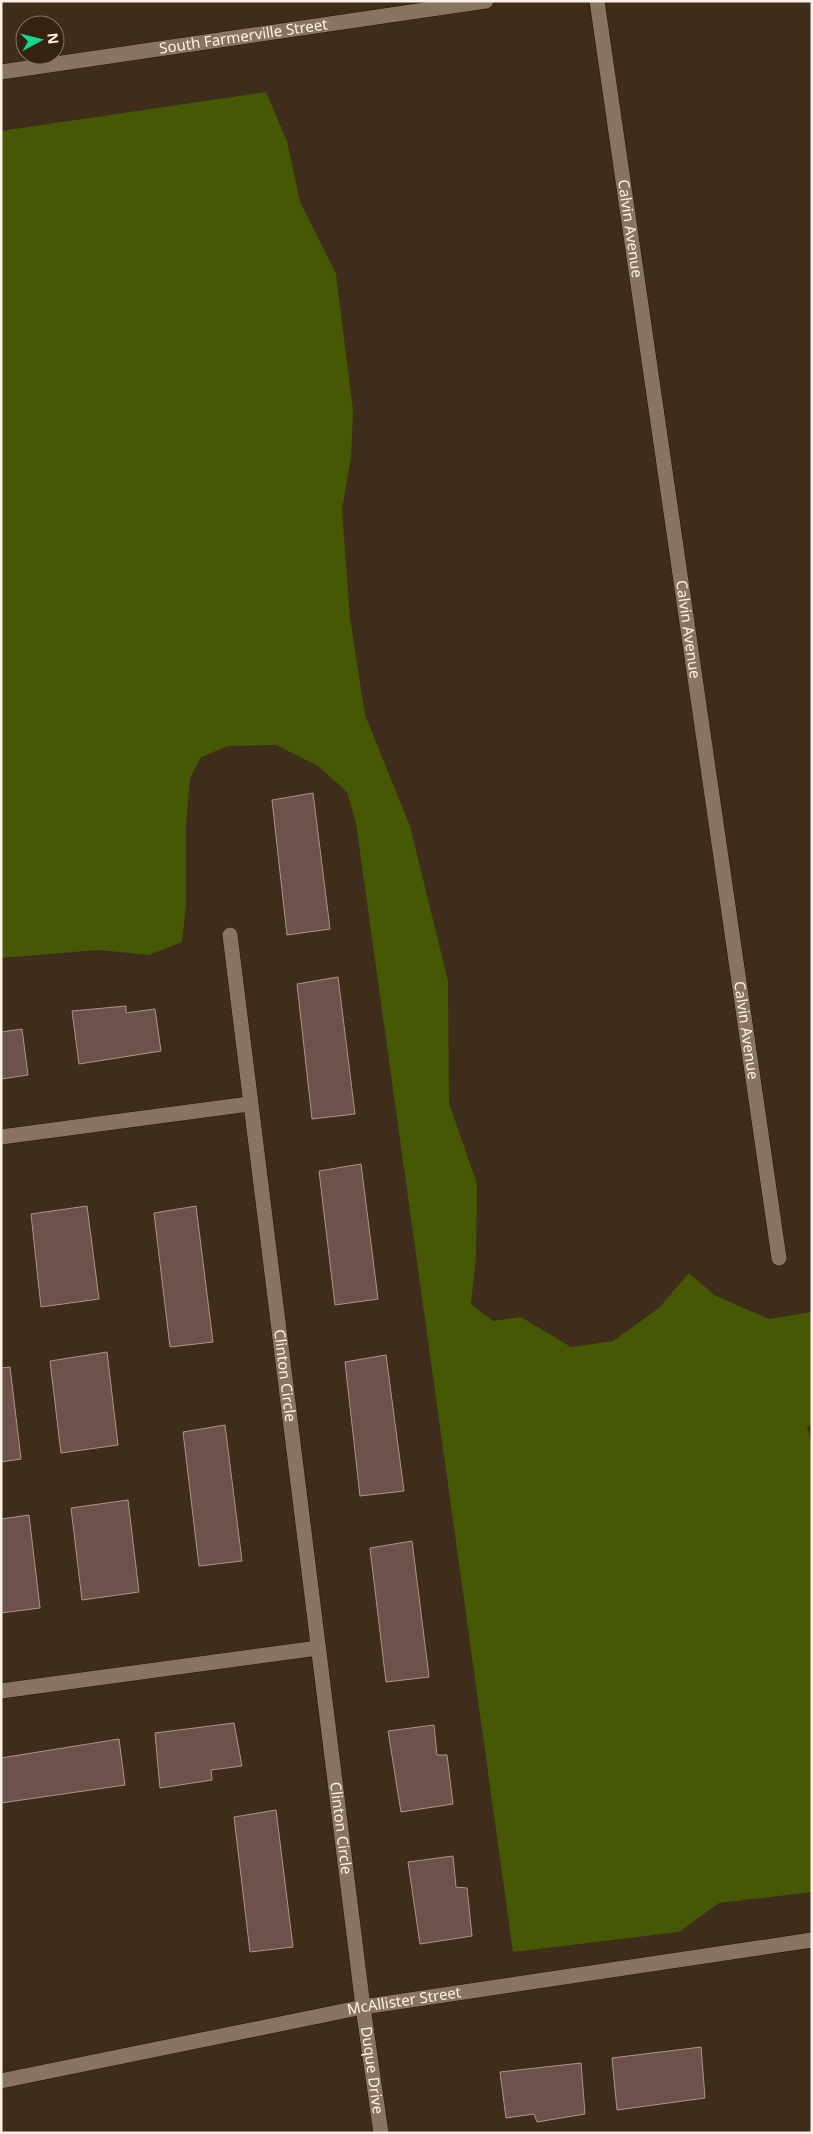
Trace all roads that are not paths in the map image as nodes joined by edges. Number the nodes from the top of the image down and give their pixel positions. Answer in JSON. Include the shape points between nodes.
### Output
{"nodes":[{"id":1,"x":486,"y":1,"type":"edge"},
{"id":2,"x":596,"y":1,"type":"edge"},
{"id":3,"x":1,"y":72,"type":"edge"},
{"id":4,"x":230,"y":935,"type":"dead end"},
{"id":5,"x":249,"y":1104,"type":"junction"},
{"id":6,"x":1,"y":1137,"type":"edge"},
{"id":7,"x":779,"y":1258,"type":"dead end"},
{"id":8,"x":318,"y":1648,"type":"junction"},
{"id":9,"x":1,"y":1691,"type":"edge"},
{"id":10,"x":812,"y":1940,"type":"edge"},
{"id":11,"x":363,"y":2007,"type":"junction"},
{"id":12,"x":1,"y":2081,"type":"edge"},
{"id":13,"x":381,"y":2133,"type":"edge"}],
"edges":[{"from":1,"to":3,"type":"street","name":"South Farmerville Street"},
{"from":2,"to":7,"type":"street","name":"Calvin Avenue"},
{"from":4,"to":5,"type":"street","name":"Clinton Circle"},
{"from":5,"to":6,"type":"street"},
{"from":5,"to":8,"type":"street","name":"Clinton Circle"},
{"from":8,"to":9,"type":"street"},
{"from":8,"to":11,"type":"street","name":"Clinton Circle"},
{"from":10,"to":11,"type":"street","name":"McAllister Street"},
{"from":11,"to":12,"type":"street","name":"McAllister Street"},
{"from":11,"to":13,"type":"street","name":"Duque Drive"}]}
